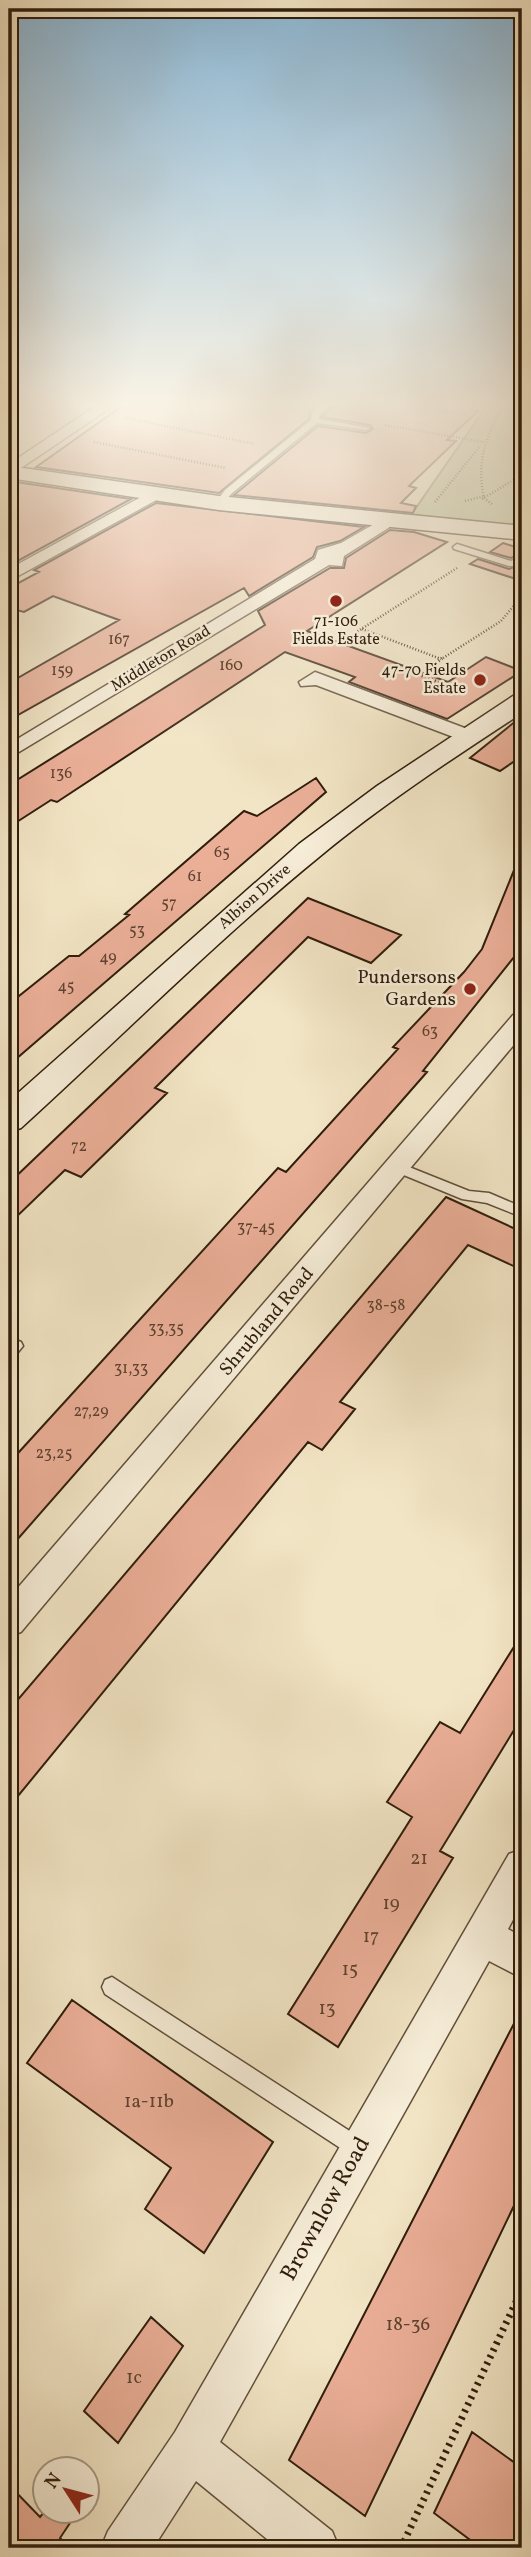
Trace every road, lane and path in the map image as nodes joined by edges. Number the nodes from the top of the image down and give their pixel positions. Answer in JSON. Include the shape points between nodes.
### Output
{"nodes":[{"id":1,"x":103,"y":523,"type":"edge"},
{"id":2,"x":385,"y":523,"type":"edge"},
{"id":3,"x":424,"y":523,"type":"edge"},
{"id":4,"x":522,"y":533,"type":"edge"},
{"id":5,"x":457,"y":547,"type":"dead end"},
{"id":6,"x":522,"y":558,"type":"edge"},
{"id":7,"x":459,"y":566,"type":"dead end"},
{"id":8,"x":9,"y":576,"type":"edge"},
{"id":9,"x":522,"y":596,"type":"edge"},
{"id":10,"x":361,"y":629,"type":"junction"},
{"id":11,"x":355,"y":633,"type":"dead end"},
{"id":12,"x":443,"y":658,"type":"junction"},
{"id":13,"x":308,"y":682,"type":"dead end"},
{"id":14,"x":449,"y":687,"type":"dead end"},
{"id":15,"x":522,"y":702,"type":"edge"},
{"id":16,"x":471,"y":737,"type":"junction"},
{"id":17,"x":9,"y":751,"type":"edge"},
{"id":18,"x":522,"y":1020,"type":"edge"},
{"id":19,"x":9,"y":1120,"type":"edge"},
{"id":20,"x":399,"y":1168,"type":"junction"},
{"id":21,"x":522,"y":1212,"type":"edge"},
{"id":22,"x":9,"y":1622,"type":"edge"},
{"id":23,"x":522,"y":1867,"type":"edge"},
{"id":24,"x":484,"y":1936,"type":"junction"},
{"id":25,"x":522,"y":1959,"type":"edge"},
{"id":26,"x":112,"y":1987,"type":"dead end"},
{"id":27,"x":359,"y":2149,"type":"junction"},
{"id":28,"x":522,"y":2289,"type":"edge"},
{"id":29,"x":191,"y":2448,"type":"junction"},
{"id":30,"x":125,"y":2548,"type":"edge"},
{"id":31,"x":315,"y":2548,"type":"edge"},
{"id":32,"x":401,"y":2548,"type":"edge"}],
"edges":[{"from":1,"to":8,"type":"street"},
{"from":2,"to":17,"type":"street","name":"Middleton Road"},
{"from":3,"to":4,"type":"street"},
{"from":5,"to":6,"type":"lane","via":[[512,565]]},
{"from":7,"to":10,"type":"path"},
{"from":9,"to":12,"type":"path","via":[[500,621]]},
{"from":10,"to":11,"type":"path"},
{"from":10,"to":12,"type":"path"},
{"from":12,"to":14,"type":"path","via":[[421,675]]},
{"from":13,"to":16,"type":"street","via":[[315,678]]},
{"from":15,"to":16,"type":"street","name":"Albion Drive"},
{"from":16,"to":19,"type":"street","name":"Albion Drive","via":[[365,808],[251,898]]},
{"from":18,"to":20,"type":"street","name":"Shrubland Road"},
{"from":20,"to":21,"type":"lane"},
{"from":20,"to":22,"type":"street","name":"Shrubland Road"},
{"from":23,"to":24,"type":"street","name":"Brownlow Road"},
{"from":24,"to":25,"type":"street"},
{"from":24,"to":27,"type":"street","name":"Brownlow Road"},
{"from":26,"to":27,"type":"lane"},
{"from":27,"to":29,"type":"street","name":"Brownlow Road"},
{"from":28,"to":32,"type":"path"},
{"from":29,"to":30,"type":"street","name":"Brownlow Road"},
{"from":29,"to":31,"type":"street"}]}
